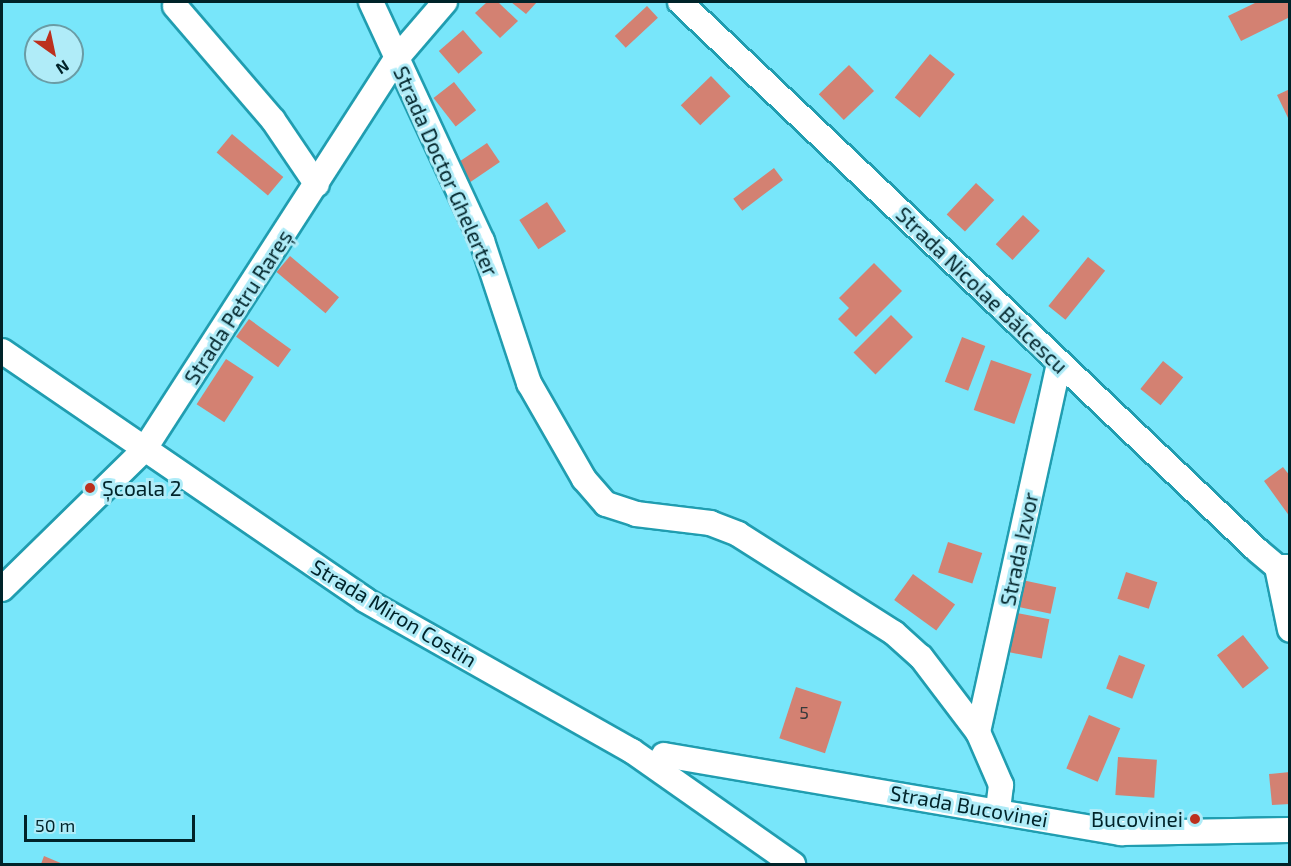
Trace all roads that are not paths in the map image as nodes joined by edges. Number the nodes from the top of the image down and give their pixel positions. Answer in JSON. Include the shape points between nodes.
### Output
{"nodes":[{"id":1,"x":371,"y":2,"type":"edge"},
{"id":2,"x":445,"y":2,"type":"edge"},
{"id":3,"x":680,"y":2,"type":"edge"},
{"id":4,"x":175,"y":6,"type":"dead end"},
{"id":5,"x":396,"y":59,"type":"junction"},
{"id":6,"x":317,"y":185,"type":"junction"},
{"id":7,"x":2,"y":351,"type":"edge"},
{"id":8,"x":1059,"y":365,"type":"junction"},
{"id":9,"x":144,"y":450,"type":"junction"},
{"id":10,"x":1283,"y":567,"type":"edge"},
{"id":11,"x":2,"y":589,"type":"edge"},
{"id":12,"x":1290,"y":630,"type":"edge"},
{"id":13,"x":978,"y":732,"type":"junction"},
{"id":14,"x":656,"y":767,"type":"junction"},
{"id":15,"x":998,"y":810,"type":"junction"},
{"id":16,"x":1290,"y":830,"type":"edge"},
{"id":17,"x":793,"y":864,"type":"edge"}],
"edges":[{"from":1,"to":5,"type":"street","name":"Strada Doctor Ghelerter","via":[[390,34]]},
{"from":2,"to":5,"type":"street","name":"Strada Petru Rareș"},
{"from":3,"to":8,"type":"street","name":"Strada Nicolae Bălcescu"},
{"from":4,"to":6,"type":"street","via":[[273,120]]},
{"from":5,"to":6,"type":"street","name":"Strada Petru Rareș"},
{"from":5,"to":13,"type":"street","name":"Strada Doctor Ghelerter","via":[[482,241],[529,383],[567,454],[598,495],[636,514],[681,517],[738,534],[894,633],[921,657]]},
{"from":6,"to":9,"type":"street","name":"Strada Petru Rareș"},
{"from":7,"to":9,"type":"street","name":"Strada Miron Costin"},
{"from":8,"to":10,"type":"street","name":"Strada Nicolae Bălcescu"},
{"from":8,"to":13,"type":"street","name":"Strada Izvor"},
{"from":9,"to":11,"type":"street","name":"Strada Petru Rareș"},
{"from":9,"to":14,"type":"street","name":"Strada Miron Costin","via":[[365,600]]},
{"from":10,"to":12,"type":"street"},
{"from":13,"to":15,"type":"street","name":"Strada Doctor Ghelerter","via":[[1001,784]]},
{"from":14,"to":15,"type":"street","name":"Strada Bucovinei","via":[[664,755]]},
{"from":14,"to":17,"type":"street","name":"Strada Miron Costin"},
{"from":15,"to":16,"type":"street","name":"Strada Bucovinei","via":[[1121,833]]}]}
